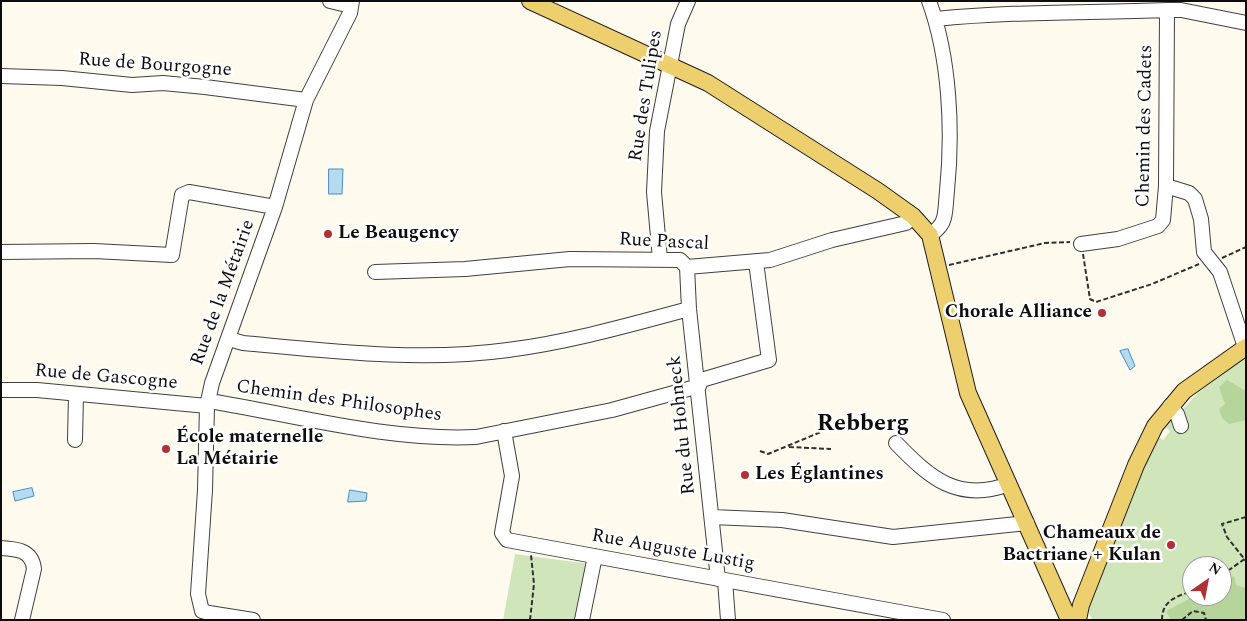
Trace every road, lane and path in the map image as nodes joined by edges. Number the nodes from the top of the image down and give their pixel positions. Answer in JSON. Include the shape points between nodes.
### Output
{"nodes":[{"id":1,"x":330,"y":1,"type":"edge"},
{"id":2,"x":530,"y":1,"type":"edge"},
{"id":3,"x":688,"y":1,"type":"edge"},
{"id":4,"x":930,"y":1,"type":"edge"},
{"id":5,"x":352,"y":4,"type":"edge"},
{"id":6,"x":1176,"y":7,"type":"edge"},
{"id":7,"x":936,"y":19,"type":"junction"},
{"id":8,"x":1246,"y":23,"type":"edge"},
{"id":9,"x":670,"y":65,"type":"junction"},
{"id":10,"x":1,"y":76,"type":"edge"},
{"id":11,"x":306,"y":100,"type":"junction"},
{"id":12,"x":1166,"y":186,"type":"junction"},
{"id":13,"x":275,"y":207,"type":"junction"},
{"id":14,"x":913,"y":216,"type":"junction"},
{"id":15,"x":930,"y":235,"type":"junction"},
{"id":16,"x":1081,"y":244,"type":"junction"},
{"id":17,"x":1246,"y":247,"type":"edge"},
{"id":18,"x":1,"y":252,"type":"edge"},
{"id":19,"x":660,"y":259,"type":"junction"},
{"id":20,"x":1211,"y":261,"type":"junction"},
{"id":21,"x":756,"y":262,"type":"junction"},
{"id":22,"x":687,"y":266,"type":"junction"},
{"id":23,"x":938,"y":268,"type":"junction"},
{"id":24,"x":375,"y":272,"type":"dead end"},
{"id":25,"x":689,"y":309,"type":"junction"},
{"id":26,"x":229,"y":339,"type":"junction"},
{"id":27,"x":1245,"y":347,"type":"edge"},
{"id":28,"x":699,"y":384,"type":"junction"},
{"id":29,"x":1,"y":390,"type":"edge"},
{"id":30,"x":76,"y":395,"type":"junction"},
{"id":31,"x":208,"y":403,"type":"junction"},
{"id":32,"x":1170,"y":406,"type":"junction"},
{"id":33,"x":1180,"y":426,"type":"dead end"},
{"id":34,"x":828,"y":429,"type":"dead end"},
{"id":35,"x":504,"y":431,"type":"junction"},
{"id":36,"x":75,"y":440,"type":"dead end"},
{"id":37,"x":896,"y":443,"type":"dead end"},
{"id":38,"x":786,"y":446,"type":"junction"},
{"id":39,"x":831,"y":449,"type":"dead end"},
{"id":40,"x":760,"y":451,"type":"dead end"},
{"id":41,"x":1009,"y":484,"type":"junction"},
{"id":42,"x":712,"y":517,"type":"junction"},
{"id":43,"x":1246,"y":517,"type":"edge"},
{"id":44,"x":1027,"y":522,"type":"junction"},
{"id":45,"x":530,"y":545,"type":"junction"},
{"id":46,"x":1,"y":548,"type":"edge"},
{"id":47,"x":595,"y":556,"type":"junction"},
{"id":48,"x":1245,"y":559,"type":"edge"},
{"id":49,"x":1232,"y":568,"type":"edge"},
{"id":50,"x":722,"y":579,"type":"junction"},
{"id":51,"x":1182,"y":595,"type":"edge"},
{"id":52,"x":889,"y":615,"type":"edge"},
{"id":53,"x":22,"y":620,"type":"edge"},
{"id":54,"x":253,"y":620,"type":"edge"},
{"id":55,"x":530,"y":620,"type":"edge"},
{"id":56,"x":582,"y":620,"type":"edge"},
{"id":57,"x":728,"y":620,"type":"edge"},
{"id":58,"x":943,"y":620,"type":"edge"},
{"id":59,"x":1069,"y":620,"type":"edge"},
{"id":60,"x":1078,"y":620,"type":"edge"},
{"id":61,"x":1162,"y":620,"type":"edge"},
{"id":62,"x":1182,"y":620,"type":"edge"},
{"id":63,"x":1206,"y":620,"type":"edge"}],
"edges":[{"from":1,"to":5,"type":"street"},
{"from":2,"to":9,"type":"main road"},
{"from":3,"to":9,"type":"street","name":"Rue des Tulipes","via":[[678,24]]},
{"from":4,"to":7,"type":"street"},
{"from":5,"to":11,"type":"street","name":"Rue de la Métairie"},
{"from":6,"to":7,"type":"street","via":[[1068,14],[1003,13]]},
{"from":6,"to":8,"type":"street"},
{"from":6,"to":12,"type":"street","name":"Chemin des Cadets"},
{"from":7,"to":15,"type":"street","via":[[949,119],[950,166],[944,218]]},
{"from":9,"to":14,"type":"main road","via":[[708,83]]},
{"from":9,"to":19,"type":"street","name":"Rue des Tulipes","via":[[656,130],[653,174]]},
{"from":10,"to":11,"type":"street","name":"Rue de Bourgogne","via":[[132,85],[163,83]]},
{"from":11,"to":13,"type":"street","name":"Rue de la Métairie"},
{"from":12,"to":16,"type":"street","name":"Chemin des Cadets","via":[[1165,213],[1158,226],[1118,239]]},
{"from":12,"to":20,"type":"street","via":[[1189,193],[1195,199],[1201,218],[1204,252]]},
{"from":13,"to":18,"type":"street","via":[[189,192],[182,196],[172,256],[94,251]]},
{"from":13,"to":26,"type":"street","name":"Rue de la Métairie"},
{"from":14,"to":15,"type":"main road"},
{"from":14,"to":21,"type":"street","name":"Rue Pascal","via":[[906,223]]},
{"from":15,"to":23,"type":"main road"},
{"from":16,"to":20,"type":"path","via":[[1090,299],[1096,302]]},
{"from":16,"to":23,"type":"path","via":[[1045,243]]},
{"from":17,"to":20,"type":"path"},
{"from":19,"to":22,"type":"street","name":"Rue Pascal","via":[[680,260]]},
{"from":19,"to":24,"type":"street","name":"Rue Pascal","via":[[570,259],[465,269]]},
{"from":20,"to":27,"type":"street"},
{"from":21,"to":22,"type":"street","name":"Rue Pascal"},
{"from":21,"to":28,"type":"street","name":"Chemin des Philosophes","via":[[769,360]]},
{"from":22,"to":25,"type":"street","name":"Rue du Hohneck"},
{"from":23,"to":41,"type":"main road","via":[[968,393]]},
{"from":25,"to":26,"type":"street","via":[[583,337],[507,350],[430,355],[366,354]]},
{"from":25,"to":28,"type":"street","name":"Rue du Hohneck"},
{"from":26,"to":31,"type":"street","name":"Rue de la Métairie"},
{"from":27,"to":32,"type":"main road","via":[[1184,391]]},
{"from":28,"to":35,"type":"street","name":"Chemin des Philosophes","via":[[612,410]]},
{"from":28,"to":42,"type":"street","name":"Rue du Hohneck"},
{"from":29,"to":30,"type":"street","name":"Rue de Gascogne"},
{"from":30,"to":31,"type":"street","name":"Rue de Gascogne"},
{"from":30,"to":36,"type":"street"},
{"from":31,"to":35,"type":"street","name":"Chemin des Philosophes","via":[[409,435],[457,438]]},
{"from":31,"to":54,"type":"street","name":"Rue de la Métairie","via":[[206,490],[198,594],[202,611]]},
{"from":32,"to":33,"type":"street","via":[[1177,414]]},
{"from":32,"to":60,"type":"main road","via":[[1149,436],[1136,465]]},
{"from":34,"to":38,"type":"path"},
{"from":35,"to":45,"type":"street","name":"Rue Auguste Lustig","via":[[512,476],[502,533],[507,540]]},
{"from":37,"to":41,"type":"street","via":[[916,463],[960,490],[991,490]]},
{"from":38,"to":39,"type":"path"},
{"from":38,"to":40,"type":"path","via":[[768,454]]},
{"from":41,"to":44,"type":"main road"},
{"from":42,"to":44,"type":"street","via":[[782,520],[893,537]]},
{"from":42,"to":50,"type":"street","name":"Rue du Hohneck"},
{"from":43,"to":48,"type":"path","via":[[1222,524],[1227,537]]},
{"from":44,"to":59,"type":"main road"},
{"from":45,"to":47,"type":"street","name":"Rue Auguste Lustig"},
{"from":45,"to":55,"type":"path","via":[[534,584]]},
{"from":46,"to":53,"type":"street","via":[[24,552],[33,562]]},
{"from":47,"to":50,"type":"street","name":"Rue Auguste Lustig"},
{"from":47,"to":56,"type":"street"},
{"from":48,"to":49,"type":"path"},
{"from":50,"to":52,"type":"street","name":"Rue Auguste Lustig"},
{"from":50,"to":57,"type":"street","name":"Rue du Hohneck"},
{"from":51,"to":61,"type":"path","via":[[1167,602],[1162,610]]},
{"from":52,"to":58,"type":"street","name":"Rue Auguste Lustig"},
{"from":62,"to":63,"type":"path","via":[[1193,612],[1204,613]]}]}
